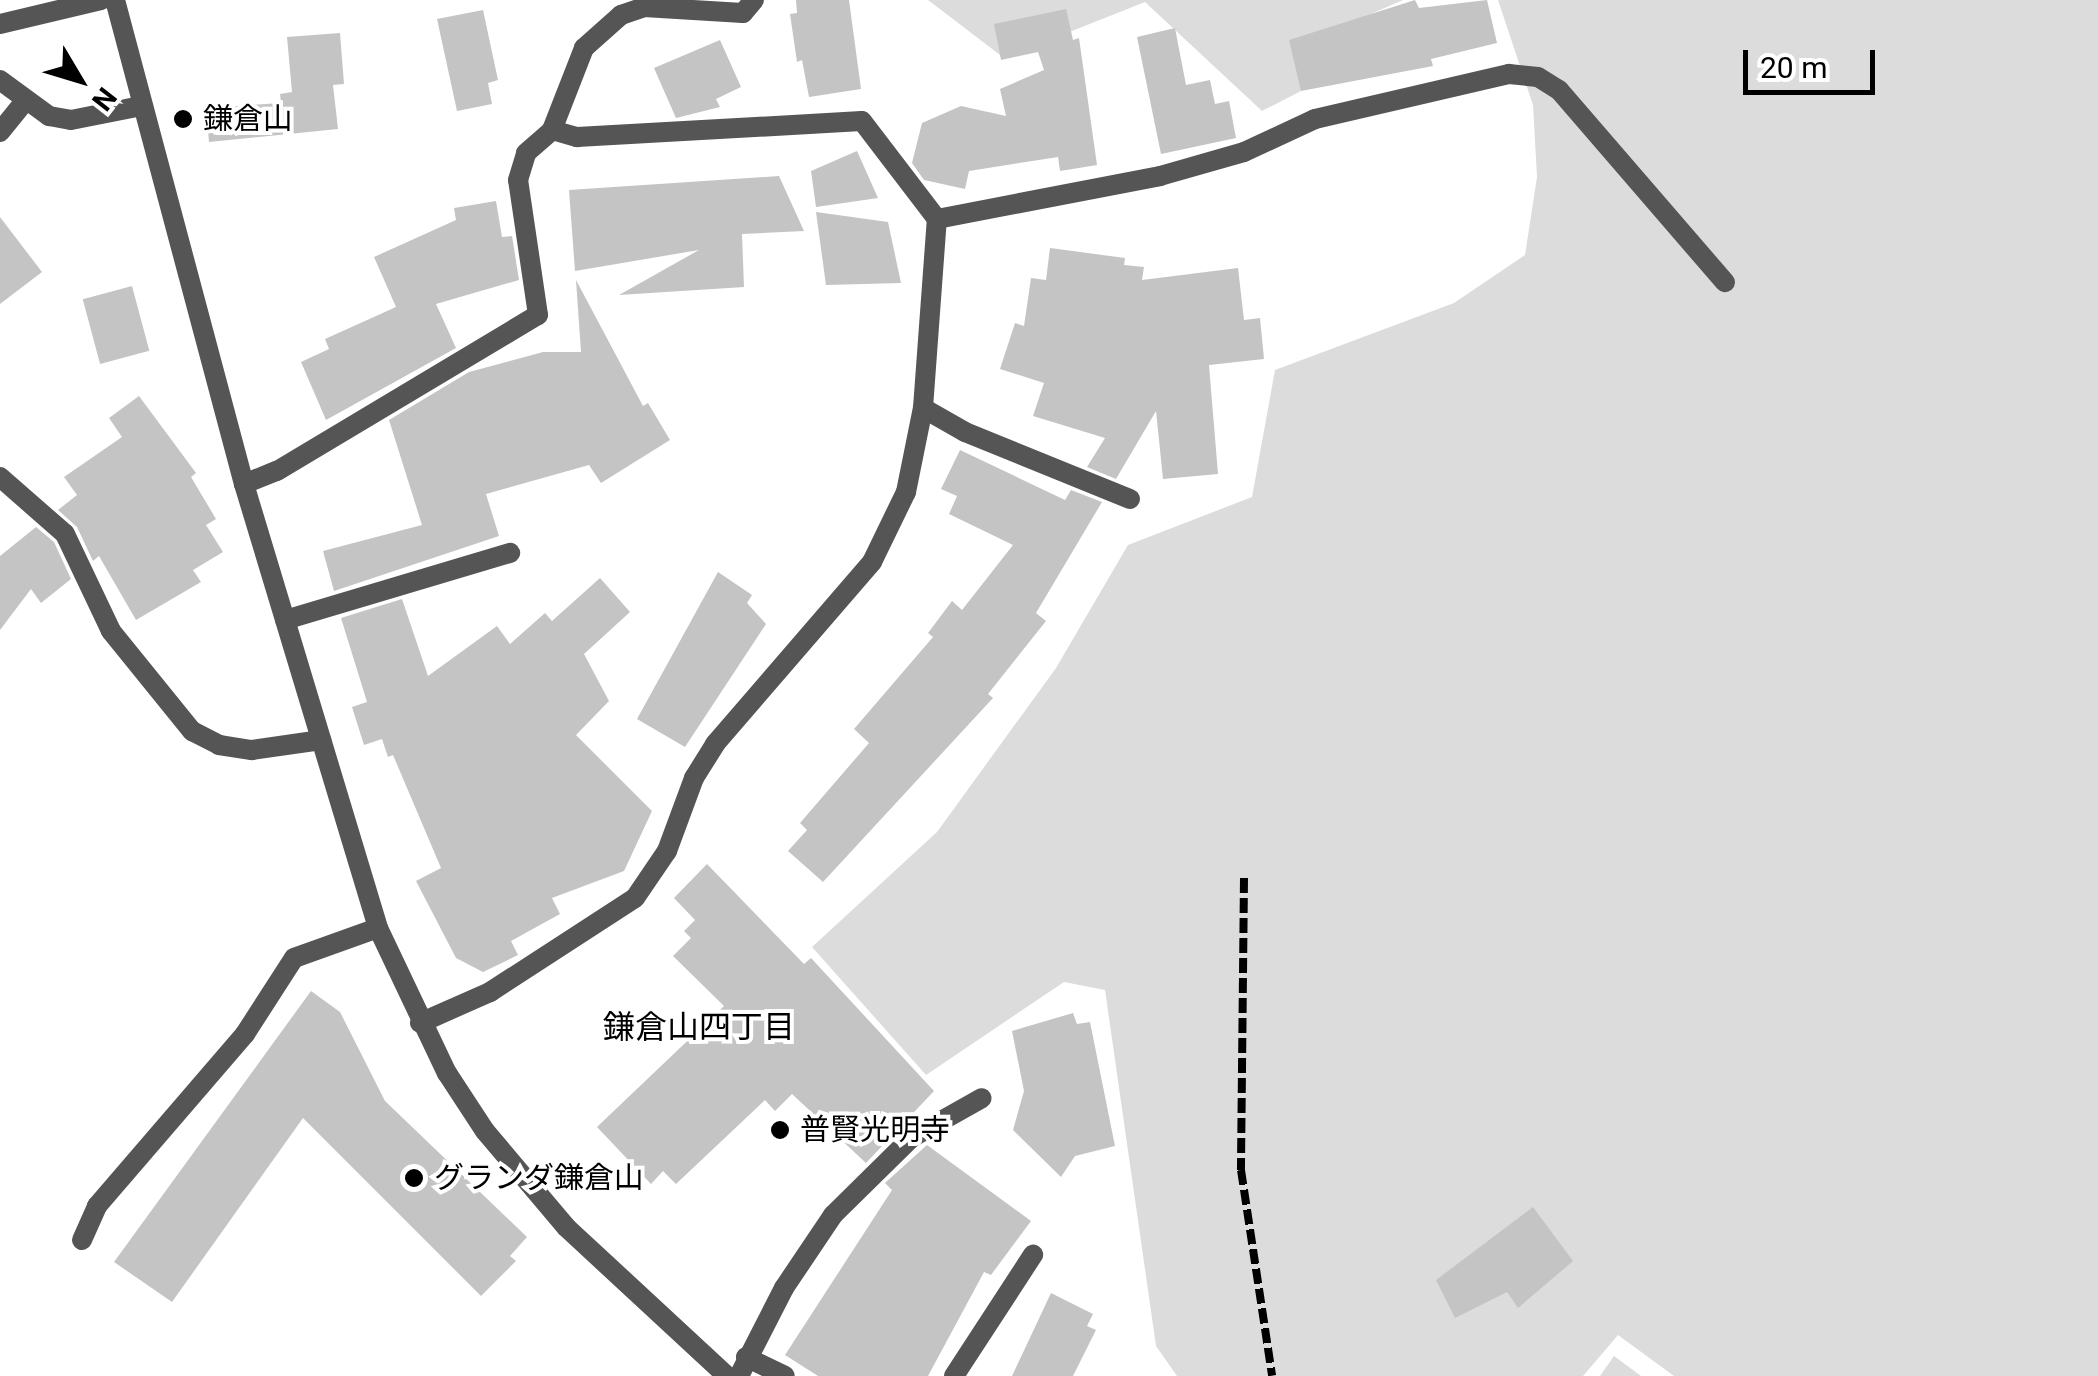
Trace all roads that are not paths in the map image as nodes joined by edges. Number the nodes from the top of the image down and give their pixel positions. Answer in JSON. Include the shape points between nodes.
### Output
{"nodes":[{"id":1,"x":101,"y":0,"type":"edge"},
{"id":2,"x":115,"y":0,"type":"edge"},
{"id":3,"x":754,"y":0,"type":"edge"},
{"id":4,"x":620,"y":8,"type":"edge"},
{"id":5,"x":0,"y":24,"type":"edge"},
{"id":6,"x":0,"y":80,"type":"edge"},
{"id":7,"x":25,"y":101,"type":"junction"},
{"id":8,"x":141,"y":106,"type":"junction"},
{"id":9,"x":552,"y":130,"type":"junction"},
{"id":10,"x":0,"y":132,"type":"edge"},
{"id":11,"x":937,"y":218,"type":"junction"},
{"id":12,"x":1725,"y":282,"type":"dead end"},
{"id":13,"x":924,"y":408,"type":"junction"},
{"id":14,"x":0,"y":478,"type":"edge"},
{"id":15,"x":244,"y":484,"type":"junction"},
{"id":16,"x":1130,"y":499,"type":"dead end"},
{"id":17,"x":510,"y":554,"type":"dead end"},
{"id":18,"x":284,"y":620,"type":"junction"},
{"id":19,"x":321,"y":740,"type":"junction"},
{"id":20,"x":378,"y":928,"type":"junction"},
{"id":21,"x":420,"y":1023,"type":"junction"},
{"id":22,"x":982,"y":1098,"type":"dead end"},
{"id":23,"x":82,"y":1240,"type":"dead end"},
{"id":24,"x":1034,"y":1255,"type":"dead end"},
{"id":25,"x":729,"y":1371,"type":"edge"},
{"id":26,"x":784,"y":1376,"type":"edge"},
{"id":27,"x":954,"y":1376,"type":"edge"}],
"edges":[{"from":1,"to":5,"type":"street"},
{"from":2,"to":8,"type":"street"},
{"from":3,"to":4,"type":"street","via":[[743,13]]},
{"from":4,"to":9,"type":"street","via":[[584,48]]},
{"from":6,"to":7,"type":"street"},
{"from":7,"to":8,"type":"street","via":[[70,120]]},
{"from":7,"to":10,"type":"street"},
{"from":8,"to":15,"type":"street"},
{"from":9,"to":11,"type":"street","via":[[577,138],[862,121]]},
{"from":9,"to":15,"type":"street","via":[[526,153],[518,180],[538,314],[277,471]]},
{"from":11,"to":12,"type":"street","via":[[1160,176],[1244,152],[1314,119],[1510,74],[1538,77],[1559,90]]},
{"from":11,"to":13,"type":"street"},
{"from":13,"to":16,"type":"street","via":[[964,432]]},
{"from":13,"to":21,"type":"street","via":[[906,492],[872,562],[715,744],[694,778],[667,851],[635,898],[490,992]]},
{"from":14,"to":19,"type":"street","via":[[64,534],[111,631],[192,730],[219,745],[252,750]]},
{"from":15,"to":18,"type":"street"},
{"from":17,"to":18,"type":"street"},
{"from":18,"to":19,"type":"street"},
{"from":19,"to":20,"type":"street"},
{"from":20,"to":21,"type":"street"},
{"from":20,"to":23,"type":"street","via":[[294,958],[245,1034],[97,1206]]},
{"from":21,"to":25,"type":"street","via":[[486,1131],[566,1227]]},
{"from":22,"to":25,"type":"street","via":[[912,1138],[833,1216]]},
{"from":24,"to":27,"type":"street"},
{"from":25,"to":26,"type":"street"}]}
